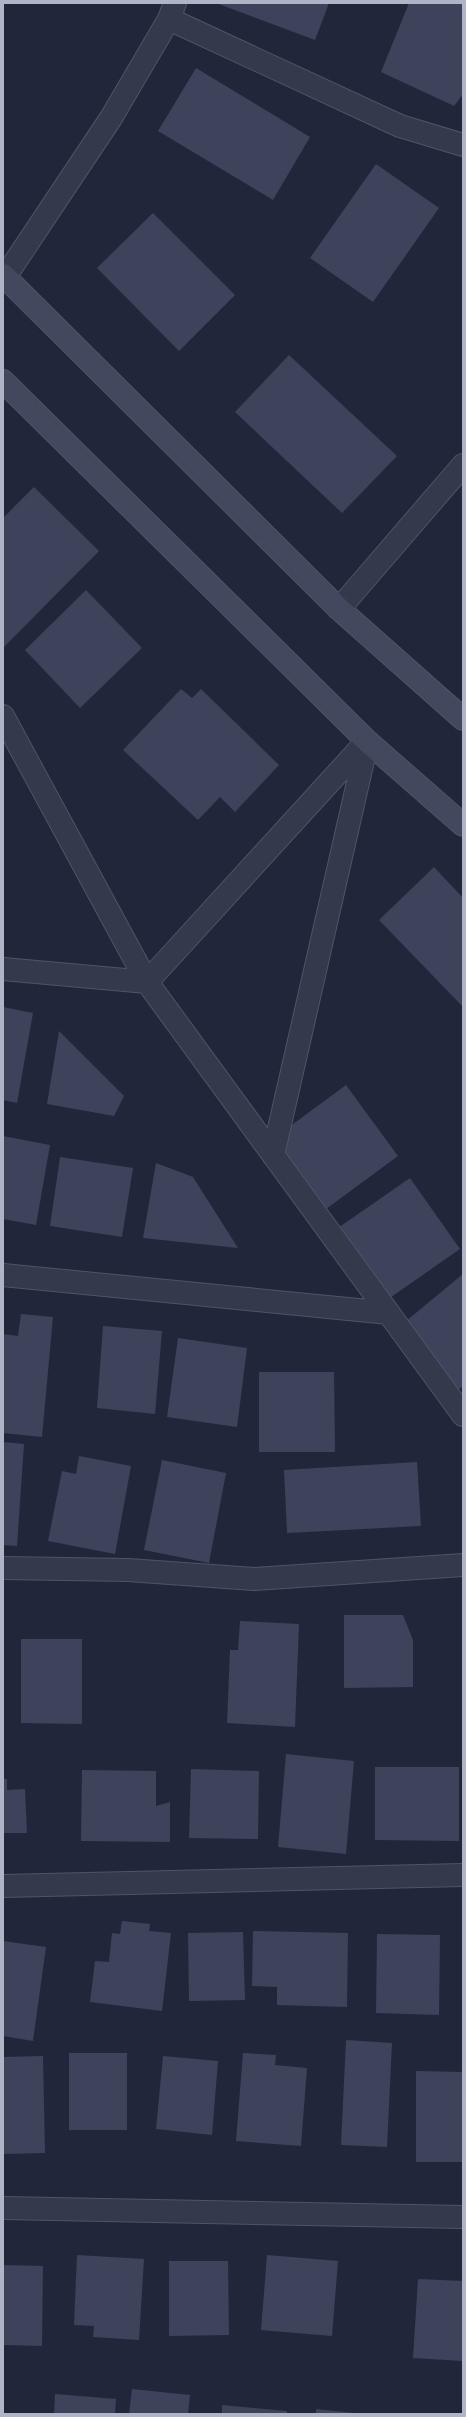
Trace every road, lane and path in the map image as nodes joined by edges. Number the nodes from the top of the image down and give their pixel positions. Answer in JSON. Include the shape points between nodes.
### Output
{"nodes":[{"id":1,"x":172,"y":11,"type":"edge"},
{"id":2,"x":463,"y":145,"type":"edge"},
{"id":3,"x":4,"y":276,"type":"edge"},
{"id":4,"x":3,"y":381,"type":"edge"},
{"id":5,"x":463,"y":465,"type":"edge"},
{"id":6,"x":339,"y":609,"type":"junction"},
{"id":7,"x":3,"y":716,"type":"edge"},
{"id":8,"x":463,"y":719,"type":"edge"},
{"id":9,"x":367,"y":741,"type":"junction"},
{"id":10,"x":463,"y":825,"type":"edge"},
{"id":11,"x":3,"y":969,"type":"edge"},
{"id":12,"x":147,"y":982,"type":"junction"},
{"id":13,"x":273,"y":1155,"type":"junction"},
{"id":14,"x":3,"y":1275,"type":"edge"},
{"id":15,"x":389,"y":1313,"type":"junction"},
{"id":16,"x":463,"y":1415,"type":"edge"},
{"id":17,"x":463,"y":1565,"type":"edge"},
{"id":18,"x":3,"y":1568,"type":"edge"},
{"id":19,"x":463,"y":1875,"type":"edge"},
{"id":20,"x":3,"y":1886,"type":"edge"},
{"id":21,"x":3,"y":2208,"type":"edge"},
{"id":22,"x":463,"y":2217,"type":"edge"}],
"edges":[{"from":1,"to":2,"type":"street","via":[[400,126]]},
{"from":1,"to":3,"type":"street","via":[[111,118]]},
{"from":3,"to":6,"type":"main road"},
{"from":4,"to":9,"type":"main road"},
{"from":5,"to":6,"type":"street"},
{"from":6,"to":8,"type":"main road"},
{"from":7,"to":12,"type":"street"},
{"from":9,"to":10,"type":"main road"},
{"from":9,"to":12,"type":"street"},
{"from":9,"to":13,"type":"street"},
{"from":11,"to":12,"type":"street"},
{"from":12,"to":13,"type":"street"},
{"from":13,"to":15,"type":"street"},
{"from":14,"to":15,"type":"street"},
{"from":15,"to":16,"type":"street"},
{"from":17,"to":18,"type":"street","via":[[254,1579],[128,1570]]},
{"from":19,"to":20,"type":"street"},
{"from":21,"to":22,"type":"street"}]}
